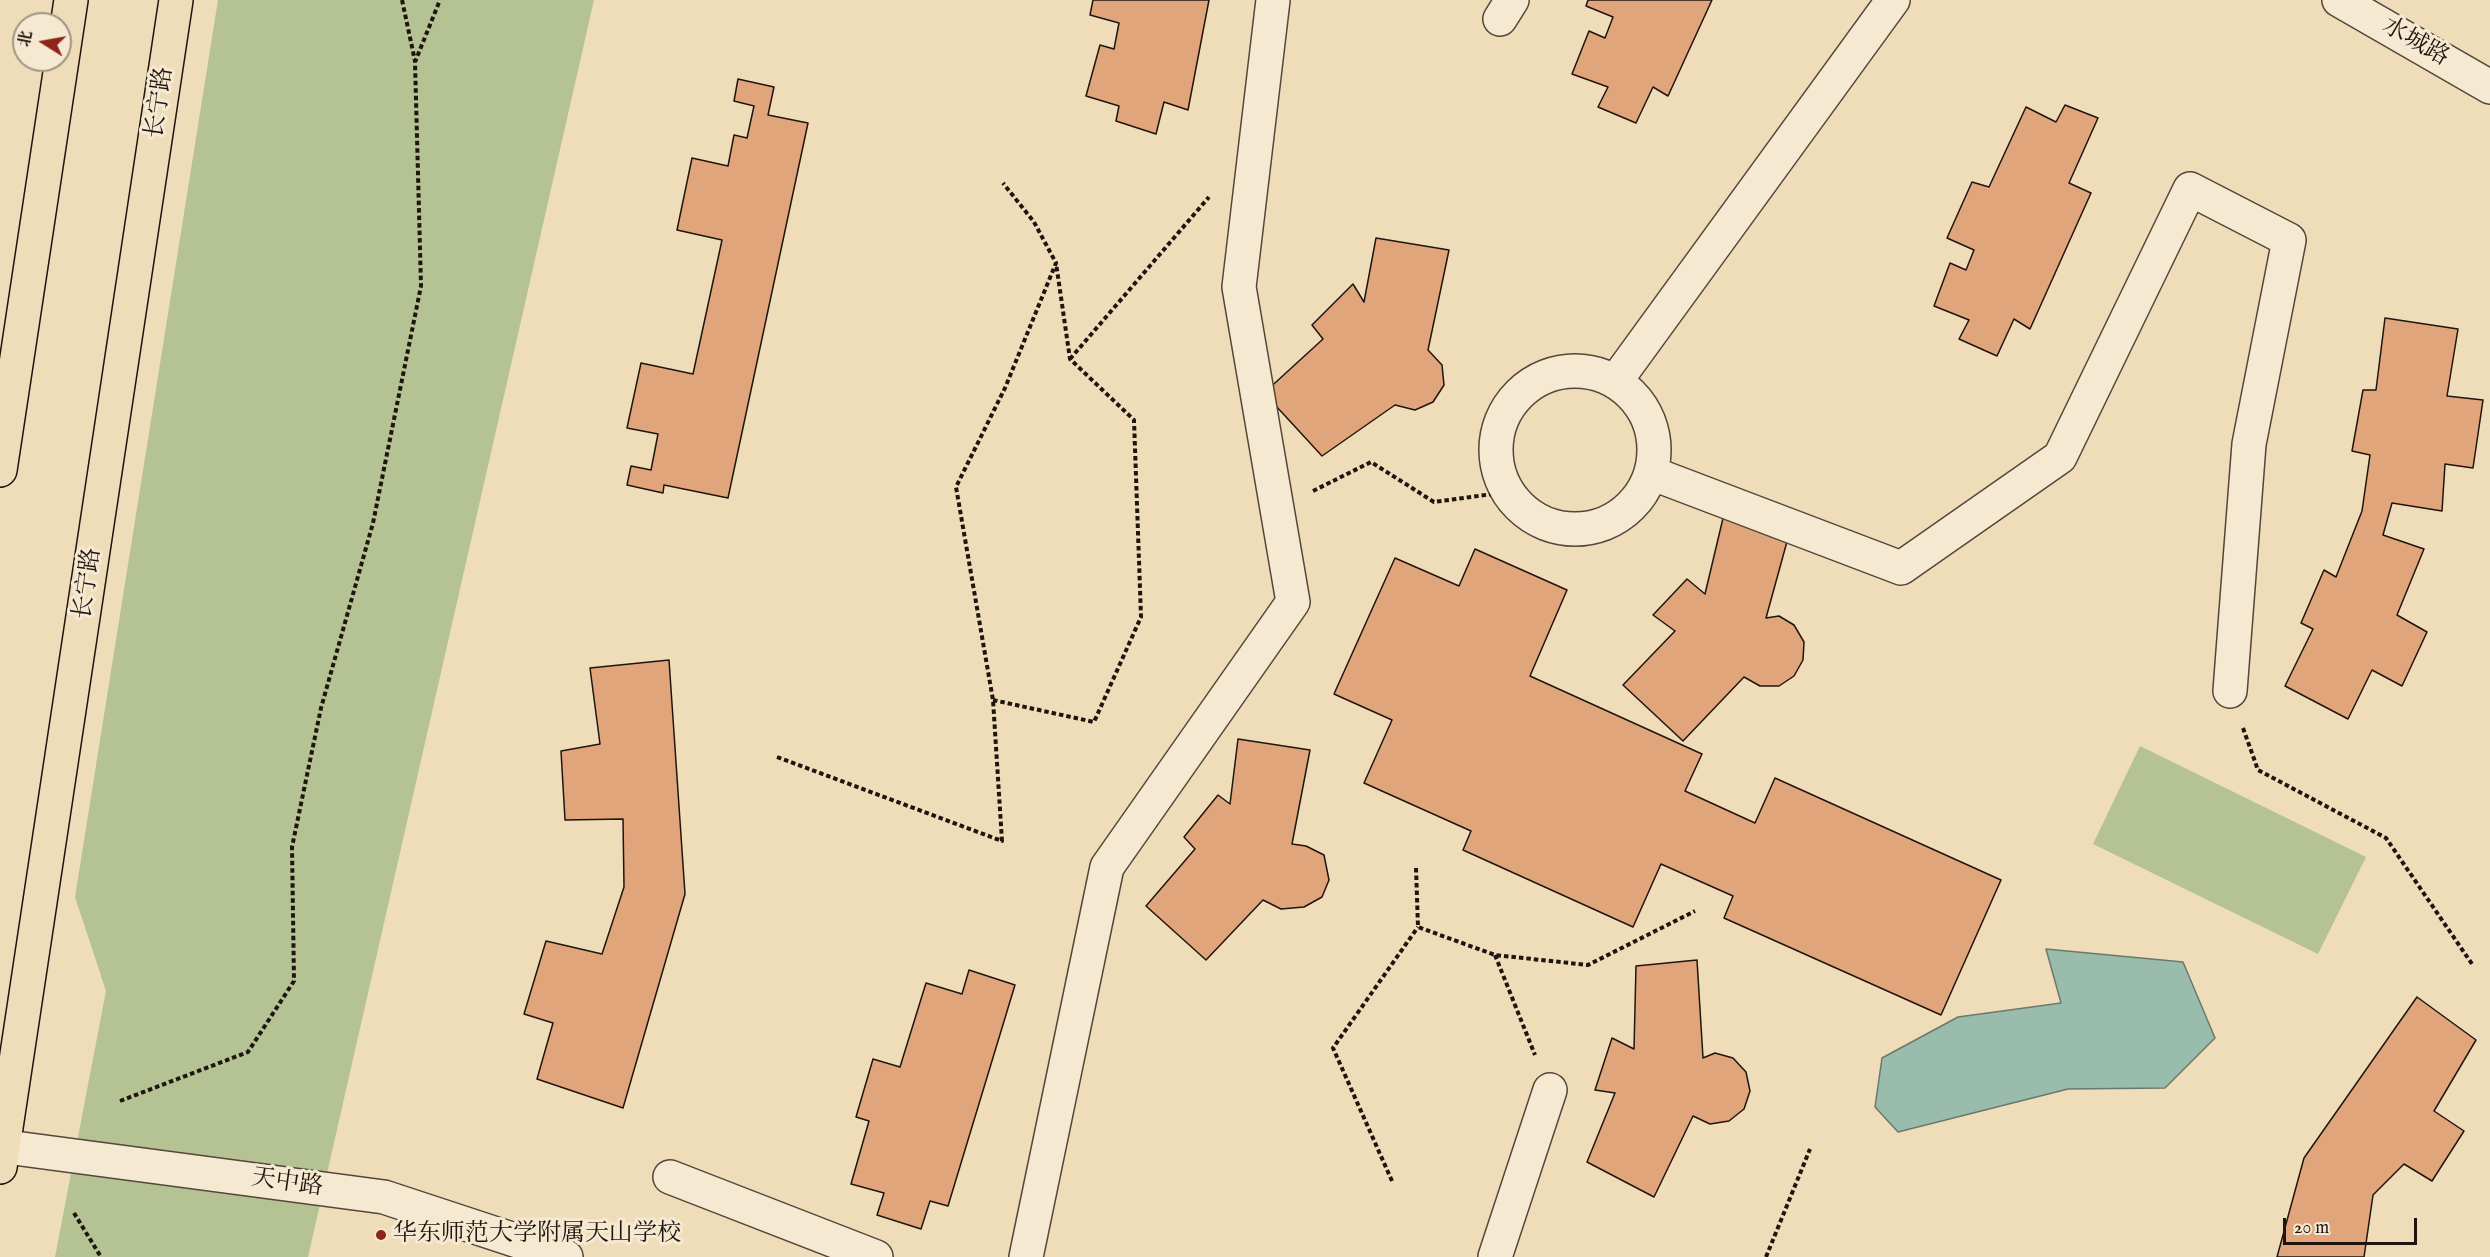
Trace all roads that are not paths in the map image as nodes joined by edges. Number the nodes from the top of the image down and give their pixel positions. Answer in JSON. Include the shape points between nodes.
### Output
{"nodes":[{"id":1,"x":71,"y":0,"type":"edge"},
{"id":2,"x":176,"y":0,"type":"edge"},
{"id":3,"x":1273,"y":0,"type":"edge"},
{"id":4,"x":1893,"y":0,"type":"edge"},
{"id":5,"x":2339,"y":0,"type":"edge"},
{"id":6,"x":2490,"y":87,"type":"edge"},
{"id":7,"x":1615,"y":382,"type":"junction"},
{"id":8,"x":0,"y":470,"type":"edge"},
{"id":9,"x":1651,"y":472,"type":"junction"},
{"id":10,"x":2230,"y":691,"type":"road end"},
{"id":11,"x":1550,"y":1090,"type":"road end"},
{"id":12,"x":2,"y":1154,"type":"edge"},
{"id":13,"x":670,"y":1177,"type":"dead end"},
{"id":14,"x":566,"y":1257,"type":"edge"},
{"id":15,"x":876,"y":1257,"type":"edge"},
{"id":16,"x":1026,"y":1257,"type":"edge"},
{"id":17,"x":1496,"y":1257,"type":"edge"}],
"edges":[{"from":1,"to":8,"type":"main road"},
{"from":2,"to":12,"type":"main road","name":"长宁路"},
{"from":3,"to":16,"type":"street","via":[[1239,287],[1293,602],[1107,867]]},
{"from":4,"to":7,"type":"street"},
{"from":5,"to":6,"type":"street","name":"水城路"},
{"from":7,"to":9,"type":"street","via":[[1635,399],[1649,421],[1654,447]]},
{"from":7,"to":9,"type":"street","via":[[1591,372],[1565,371],[1539,379],[1518,394],[1504,416],[1496,442],[1497,468],[1507,492],[1524,512],[1547,525],[1572,530],[1598,527],[1622,515],[1640,496]]},
{"from":9,"to":10,"type":"street","via":[[1901,568],[2060,457],[2190,189],[2289,240],[2249,444]]},
{"from":11,"to":17,"type":"street"},
{"from":12,"to":14,"type":"street","name":"天中路","via":[[384,1197]]},
{"from":13,"to":15,"type":"street"}]}
